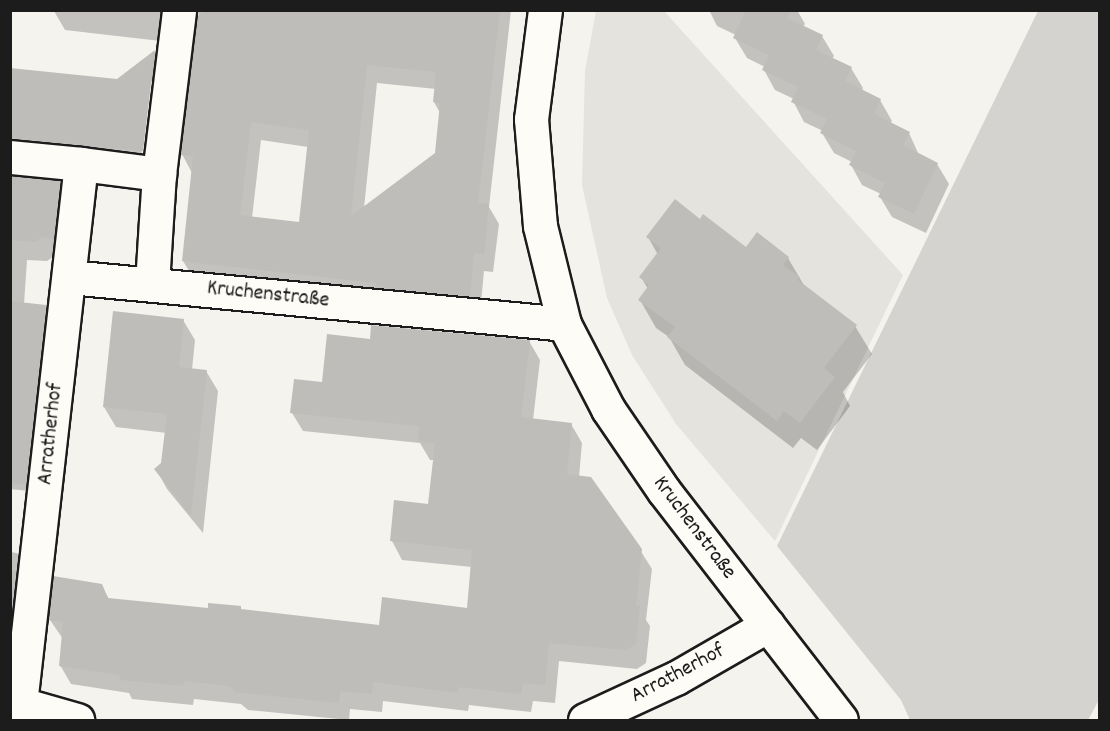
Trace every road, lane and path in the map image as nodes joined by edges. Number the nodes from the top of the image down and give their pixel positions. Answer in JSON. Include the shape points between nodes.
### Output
{"nodes":[{"id":1,"x":179,"y":10,"type":"edge"},
{"id":2,"x":546,"y":10,"type":"edge"},
{"id":3,"x":10,"y":156,"type":"edge"},
{"id":4,"x":81,"y":164,"type":"junction"},
{"id":5,"x":159,"y":174,"type":"junction"},
{"id":6,"x":69,"y":277,"type":"junction"},
{"id":7,"x":152,"y":284,"type":"junction"},
{"id":8,"x":564,"y":324,"type":"junction"},
{"id":9,"x":768,"y":625,"type":"junction"},
{"id":10,"x":15,"y":702,"type":"edge"},
{"id":11,"x":77,"y":720,"type":"edge"},
{"id":12,"x":585,"y":720,"type":"edge"},
{"id":13,"x":841,"y":720,"type":"edge"}],
"edges":[{"from":1,"to":5,"type":"street"},
{"from":2,"to":8,"type":"street","name":"Kruchenstraße","via":[[531,119],[540,226]]},
{"from":3,"to":4,"type":"street"},
{"from":4,"to":5,"type":"street"},
{"from":4,"to":6,"type":"street","name":"Arratherhof"},
{"from":5,"to":7,"type":"street"},
{"from":6,"to":7,"type":"street","name":"Kruchenstraße"},
{"from":6,"to":10,"type":"street","name":"Arratherhof"},
{"from":7,"to":8,"type":"street","name":"Kruchenstraße"},
{"from":8,"to":9,"type":"street","name":"Kruchenstraße","via":[[608,409],[664,491]]},
{"from":9,"to":12,"type":"street","name":"Arratherhof","via":[[676,678]]},
{"from":9,"to":13,"type":"street","name":"Kruchenstraße"},
{"from":10,"to":11,"type":"street","name":"Arratherhof"}]}
